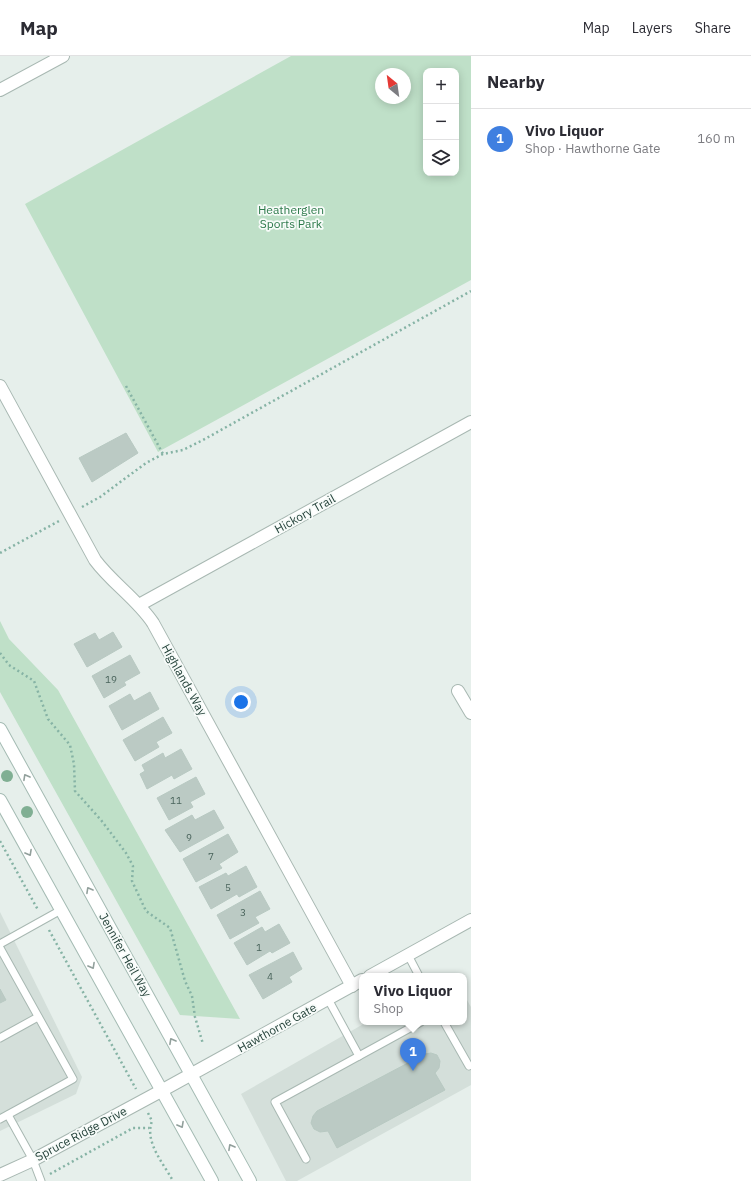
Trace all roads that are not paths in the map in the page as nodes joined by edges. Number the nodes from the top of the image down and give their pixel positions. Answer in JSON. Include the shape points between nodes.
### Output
{"nodes":[{"id":1,"x":63,"y":56,"type":"edge"},
{"id":2,"x":0,"y":90,"type":"edge"},
{"id":3,"x":0,"y":386,"type":"edge"},
{"id":4,"x":471,"y":422,"type":"edge"},
{"id":5,"x":139,"y":605,"type":"junction"},
{"id":6,"x":458,"y":691,"type":"dead end"},
{"id":7,"x":471,"y":713,"type":"edge"},
{"id":8,"x":0,"y":729,"type":"edge"},
{"id":9,"x":0,"y":800,"type":"edge"},
{"id":10,"x":61,"y":910,"type":"junction"},
{"id":11,"x":471,"y":920,"type":"edge"},
{"id":12,"x":0,"y":944,"type":"edge"},
{"id":13,"x":0,"y":948,"type":"edge"},
{"id":14,"x":408,"y":955,"type":"junction"},
{"id":15,"x":375,"y":973,"type":"edge"},
{"id":16,"x":417,"y":973,"type":"edge"},
{"id":17,"x":357,"y":983,"type":"edge"},
{"id":18,"x":328,"y":999,"type":"junction"},
{"id":19,"x":38,"y":1017,"type":"junction"},
{"id":20,"x":416,"y":1025,"type":"edge"},
{"id":21,"x":446,"y":1025,"type":"edge"},
{"id":22,"x":0,"y":1038,"type":"edge"},
{"id":23,"x":359,"y":1056,"type":"junction"},
{"id":24,"x":469,"y":1066,"type":"dead end"},
{"id":25,"x":191,"y":1075,"type":"junction"},
{"id":26,"x":162,"y":1091,"type":"junction"},
{"id":27,"x":8,"y":1115,"type":"junction"},
{"id":28,"x":0,"y":1119,"type":"edge"},
{"id":29,"x":306,"y":1159,"type":"dead end"},
{"id":30,"x":33,"y":1160,"type":"junction"},
{"id":31,"x":0,"y":1175,"type":"edge"},
{"id":32,"x":41,"y":1180,"type":"edge"},
{"id":33,"x":212,"y":1181,"type":"edge"},
{"id":34,"x":250,"y":1181,"type":"edge"}],
"edges":[{"from":1,"to":2,"type":"street"},
{"from":3,"to":5,"type":"street","name":"Highlands Way","via":[[101,568]]},
{"from":4,"to":5,"type":"street","name":"Hickory Trail"},
{"from":5,"to":17,"type":"street","name":"Highlands Way","via":[[155,628]]},
{"from":6,"to":7,"type":"street"},
{"from":25,"to":8,"type":"street","name":"Jennifer Heil Way","one_way":true},
{"from":9,"to":10,"type":"street","one_way":true},
{"from":10,"to":12,"type":"lane"},
{"from":10,"to":26,"type":"street","one_way":true},
{"from":11,"to":14,"type":"street"},
{"from":13,"to":19,"type":"lane"},
{"from":14,"to":15,"type":"street"},
{"from":14,"to":16,"type":"lane"},
{"from":17,"to":18,"type":"street","name":"Hawthorne Gate"},
{"from":18,"to":23,"type":"lane"},
{"from":18,"to":25,"type":"street","name":"Hawthorne Gate"},
{"from":19,"to":22,"type":"lane"},
{"from":19,"to":27,"type":"lane","via":[[73,1079]]},
{"from":20,"to":23,"type":"lane"},
{"from":21,"to":24,"type":"lane"},
{"from":23,"to":29,"type":"lane","via":[[275,1102]]},
{"from":25,"to":26,"type":"street","name":"Hawthorne Gate"},
{"from":34,"to":25,"type":"street","name":"Jennifer Heil Way","one_way":true},
{"from":26,"to":30,"type":"street","name":"Spruce Ridge Drive"},
{"from":26,"to":33,"type":"street","one_way":true},
{"from":27,"to":28,"type":"lane"},
{"from":27,"to":30,"type":"lane"},
{"from":30,"to":31,"type":"street","name":"Spruce Ridge Drive"},
{"from":30,"to":32,"type":"lane"}]}
